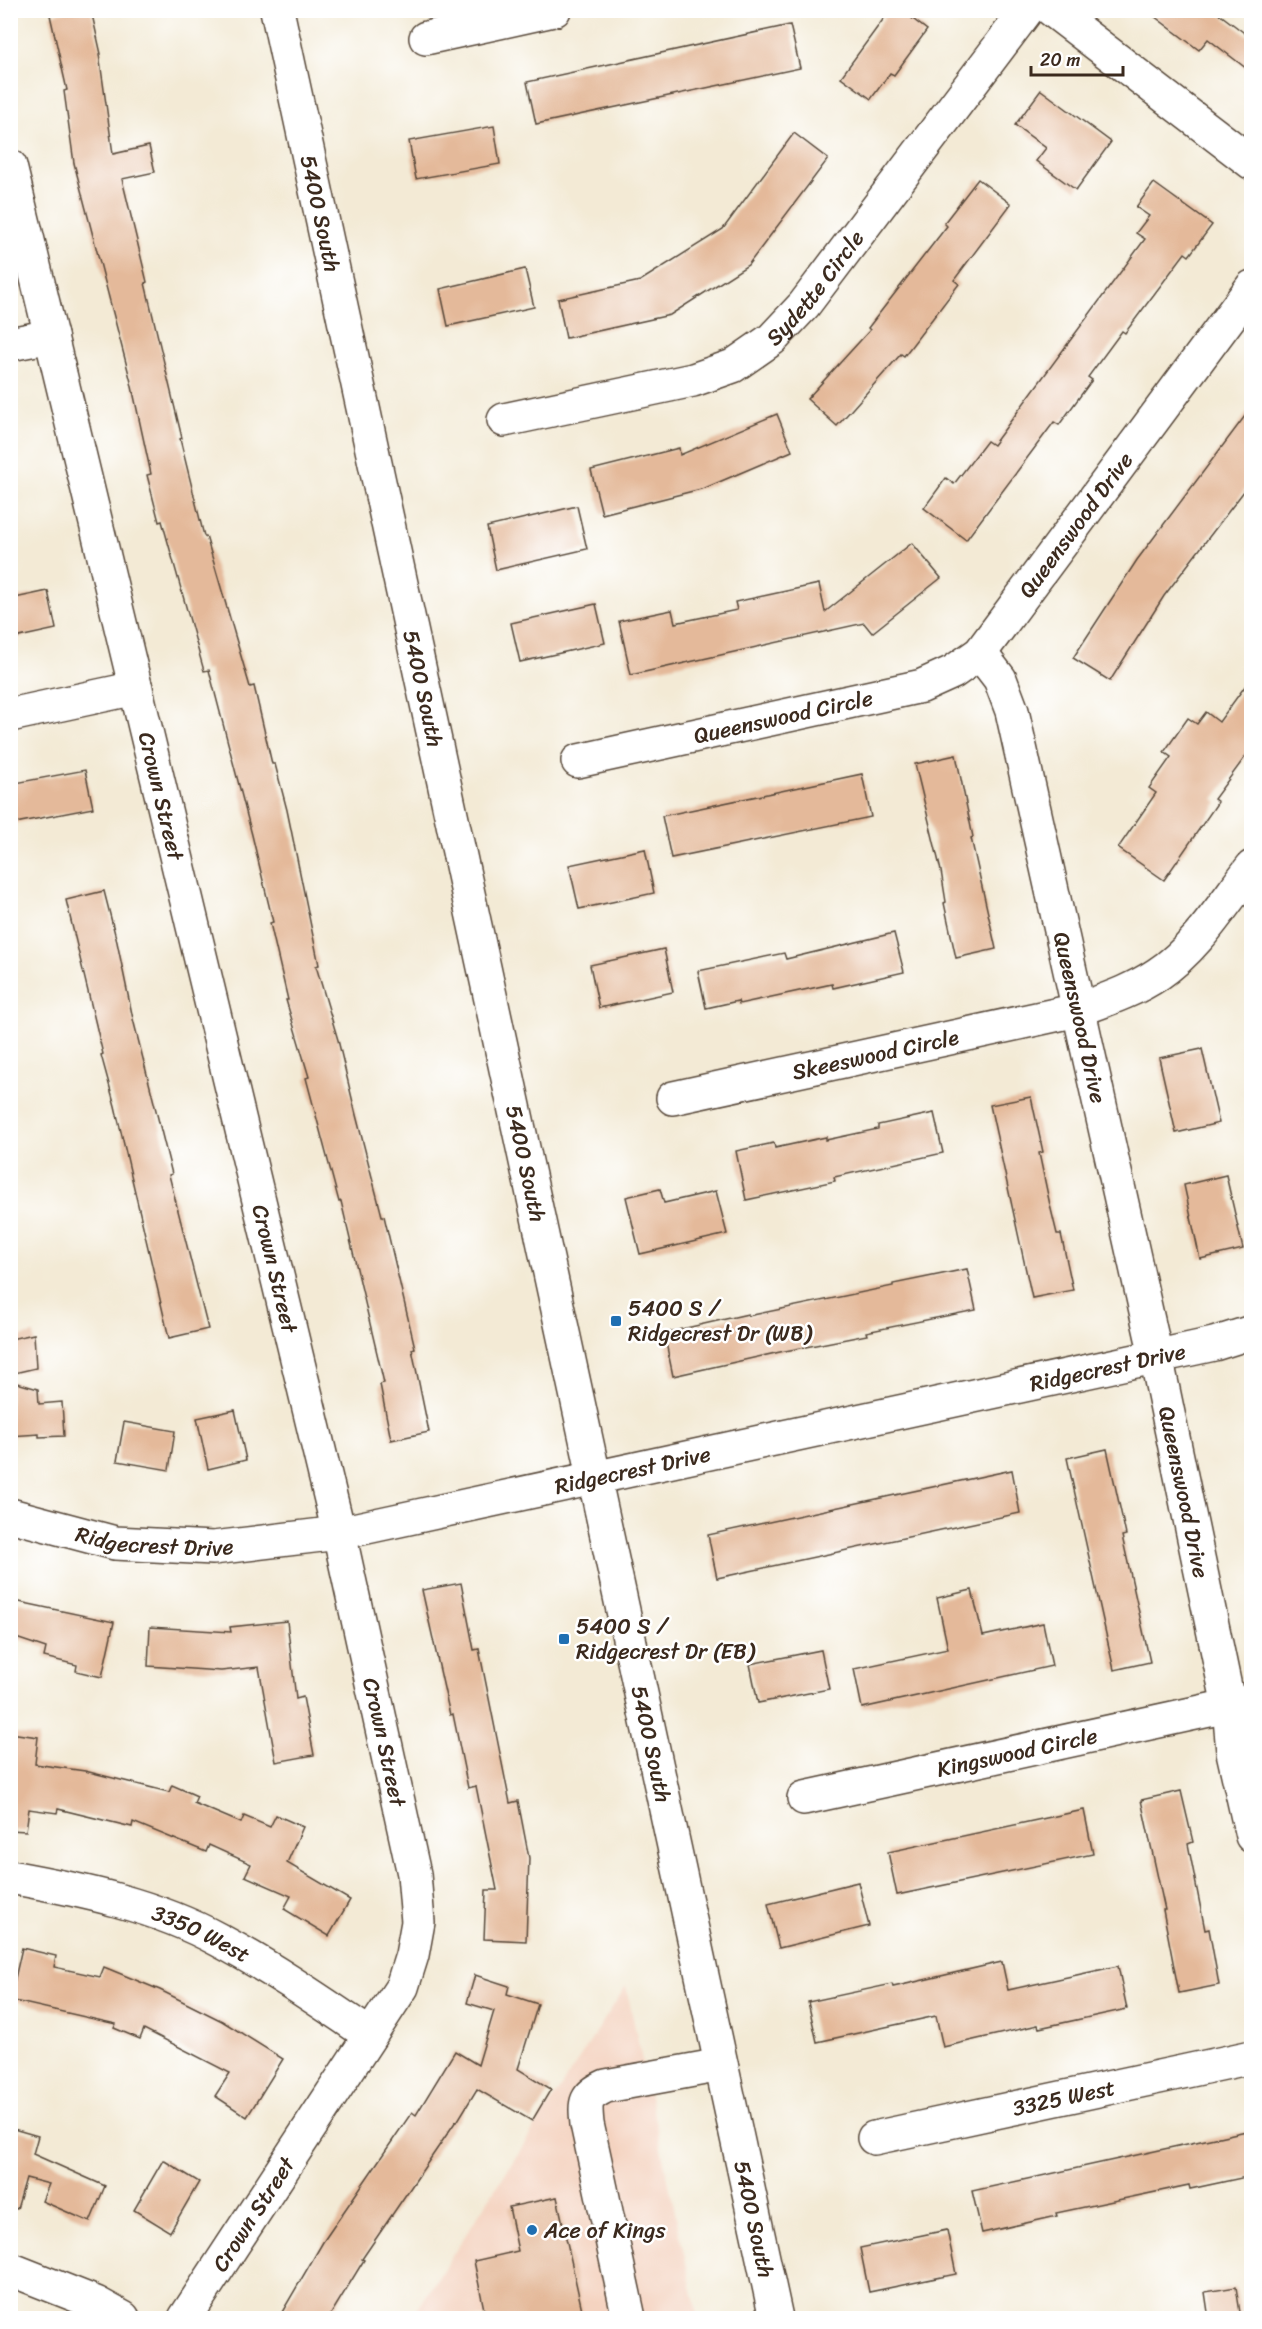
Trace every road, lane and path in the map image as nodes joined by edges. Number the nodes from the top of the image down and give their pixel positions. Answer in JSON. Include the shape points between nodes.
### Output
{"nodes":[{"id":1,"x":277,"y":10,"type":"edge"},
{"id":2,"x":554,"y":10,"type":"edge"},
{"id":3,"x":1027,"y":10,"type":"edge"},
{"id":4,"x":1052,"y":10,"type":"edge"},
{"id":5,"x":426,"y":38,"type":"dead end"},
{"id":6,"x":1251,"y":163,"type":"edge"},
{"id":7,"x":10,"y":166,"type":"edge"},
{"id":8,"x":1251,"y":287,"type":"edge"},
{"id":9,"x":51,"y":336,"type":"junction"},
{"id":10,"x":10,"y":344,"type":"edge"},
{"id":11,"x":504,"y":420,"type":"dead end"},
{"id":12,"x":980,"y":653,"type":"junction"},
{"id":13,"x":136,"y":688,"type":"junction"},
{"id":14,"x":10,"y":715,"type":"edge"},
{"id":15,"x":578,"y":761,"type":"dead end"},
{"id":16,"x":1251,"y":867,"type":"edge"},
{"id":17,"x":1078,"y":1010,"type":"junction"},
{"id":18,"x":673,"y":1098,"type":"dead end"},
{"id":19,"x":1251,"y":1332,"type":"edge"},
{"id":20,"x":1156,"y":1356,"type":"junction"},
{"id":21,"x":595,"y":1477,"type":"junction"},
{"id":22,"x":10,"y":1515,"type":"edge"},
{"id":23,"x":339,"y":1533,"type":"junction"},
{"id":24,"x":1240,"y":1703,"type":"edge"},
{"id":25,"x":804,"y":1798,"type":"dead end"},
{"id":26,"x":1251,"y":1836,"type":"edge"},
{"id":27,"x":10,"y":1877,"type":"edge"},
{"id":28,"x":370,"y":2035,"type":"junction"},
{"id":29,"x":1251,"y":2057,"type":"edge"},
{"id":30,"x":722,"y":2065,"type":"junction"},
{"id":31,"x":874,"y":2138,"type":"dead end"},
{"id":32,"x":10,"y":2269,"type":"edge"},
{"id":33,"x":123,"y":2319,"type":"edge"},
{"id":34,"x":185,"y":2319,"type":"edge"},
{"id":35,"x":629,"y":2319,"type":"edge"},
{"id":36,"x":776,"y":2319,"type":"edge"}],
"edges":[{"from":1,"to":21,"type":"street","name":"5400 South"},
{"from":2,"to":5,"type":"street"},
{"from":3,"to":11,"type":"street","name":"Sydette Circle","via":[[804,305],[772,339],[733,366],[693,380]]},
{"from":4,"to":6,"type":"street"},
{"from":7,"to":9,"type":"street","name":"Crown Street"},
{"from":8,"to":12,"type":"street","name":"Queenswood Drive"},
{"from":9,"to":10,"type":"street"},
{"from":9,"to":13,"type":"street","name":"Crown Street"},
{"from":12,"to":15,"type":"street","name":"Queenswood Circle","via":[[953,672],[922,686]]},
{"from":12,"to":17,"type":"street","name":"Queenswood Drive","via":[[1000,679],[1012,711]]},
{"from":13,"to":14,"type":"street"},
{"from":13,"to":23,"type":"street","name":"Crown Street"},
{"from":16,"to":17,"type":"street","name":"Skeeswood Circle","via":[[1190,947],[1158,974],[1127,992]]},
{"from":17,"to":18,"type":"street","name":"Skeeswood Circle"},
{"from":17,"to":20,"type":"street","name":"Queenswood Drive"},
{"from":19,"to":20,"type":"street","name":"Ridgecrest Drive"},
{"from":20,"to":21,"type":"street","name":"Ridgecrest Drive"},
{"from":20,"to":24,"type":"street","name":"Queenswood Drive"},
{"from":21,"to":23,"type":"street","name":"Ridgecrest Drive"},
{"from":21,"to":30,"type":"street","name":"5400 South"},
{"from":22,"to":23,"type":"street","name":"Ridgecrest Drive","via":[[115,1544],[213,1548]]},
{"from":23,"to":28,"type":"street","name":"Crown Street","via":[[414,1874],[418,1922],[402,1987]]},
{"from":24,"to":25,"type":"street","name":"Kingswood Circle"},
{"from":24,"to":26,"type":"street","name":"Queenswood Drive","via":[[1233,1752]]},
{"from":27,"to":28,"type":"street","name":"3350 West","via":[[86,1891],[153,1912],[218,1939]]},
{"from":28,"to":34,"type":"street","name":"Crown Street"},
{"from":29,"to":31,"type":"street","name":"3325 West"},
{"from":30,"to":35,"type":"street","via":[[606,2086],[587,2098],[586,2124]]},
{"from":30,"to":36,"type":"street","name":"5400 South"},
{"from":32,"to":33,"type":"street","via":[[96,2303]]}]}
